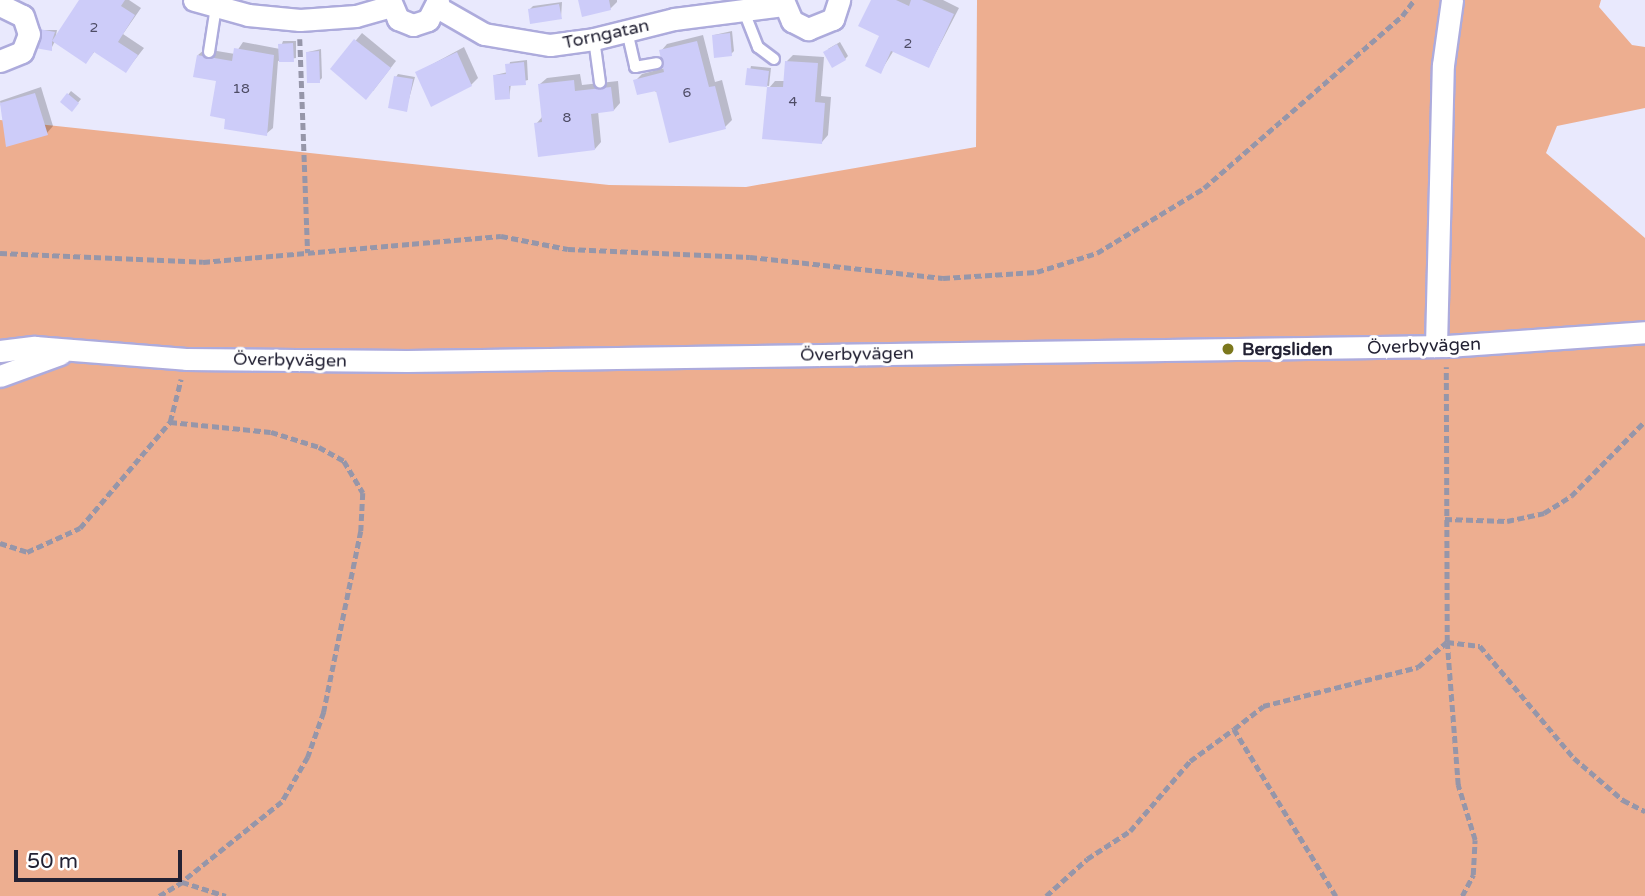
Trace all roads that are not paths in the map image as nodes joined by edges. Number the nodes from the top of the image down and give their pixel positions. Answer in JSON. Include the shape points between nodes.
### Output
{"nodes":[{"id":1,"x":194,"y":0,"type":"edge"},
{"id":2,"x":839,"y":0,"type":"edge"},
{"id":3,"x":1452,"y":0,"type":"edge"},
{"id":4,"x":390,"y":3,"type":"edge"},
{"id":5,"x":783,"y":3,"type":"edge"},
{"id":6,"x":438,"y":4,"type":"edge"},
{"id":7,"x":0,"y":5,"type":"edge"},
{"id":8,"x":28,"y":7,"type":"edge"},
{"id":9,"x":216,"y":7,"type":"junction"},
{"id":10,"x":743,"y":9,"type":"junction"},
{"id":11,"x":627,"y":31,"type":"junction"},
{"id":12,"x":594,"y":39,"type":"junction"},
{"id":13,"x":209,"y":52,"type":"dead end"},
{"id":14,"x":774,"y":59,"type":"dead end"},
{"id":15,"x":0,"y":61,"type":"edge"},
{"id":16,"x":657,"y":63,"type":"dead end"},
{"id":17,"x":600,"y":83,"type":"dead end"},
{"id":18,"x":1645,"y":332,"type":"edge"},
{"id":19,"x":1441,"y":346,"type":"junction"},
{"id":20,"x":0,"y":351,"type":"edge"},
{"id":21,"x":68,"y":352,"type":"junction"},
{"id":22,"x":0,"y":376,"type":"edge"}],
"edges":[{"from":1,"to":9,"type":"street"},
{"from":2,"to":5,"type":"street","name":"Torngatan","via":[[833,19],[817,28],[792,21]]},
{"from":3,"to":19,"type":"street","via":[[1443,65]]},
{"from":4,"to":6,"type":"street","via":[[398,19],[413,24],[428,20]]},
{"from":4,"to":9,"type":"street","via":[[356,16],[300,20]]},
{"from":5,"to":10,"type":"street","name":"Torngatan"},
{"from":6,"to":12,"type":"street","name":"Torngatan","via":[[484,34],[514,43],[550,45]]},
{"from":7,"to":8,"type":"street"},
{"from":8,"to":15,"type":"street","via":[[27,44],[15,58]]},
{"from":9,"to":13,"type":"lane"},
{"from":10,"to":11,"type":"street","name":"Torngatan"},
{"from":10,"to":14,"type":"lane","via":[[758,47]]},
{"from":11,"to":12,"type":"street","name":"Torngatan"},
{"from":11,"to":16,"type":"lane","via":[[635,67]]},
{"from":12,"to":17,"type":"lane"},
{"from":18,"to":19,"type":"street","name":"Överbyvägen"},
{"from":19,"to":21,"type":"street","name":"Överbyvägen","via":[[407,361],[186,359]]},
{"from":20,"to":21,"type":"street","name":"Överbyvägen","via":[[35,347]]},
{"from":21,"to":22,"type":"street","name":"Överbyvägen"}]}
